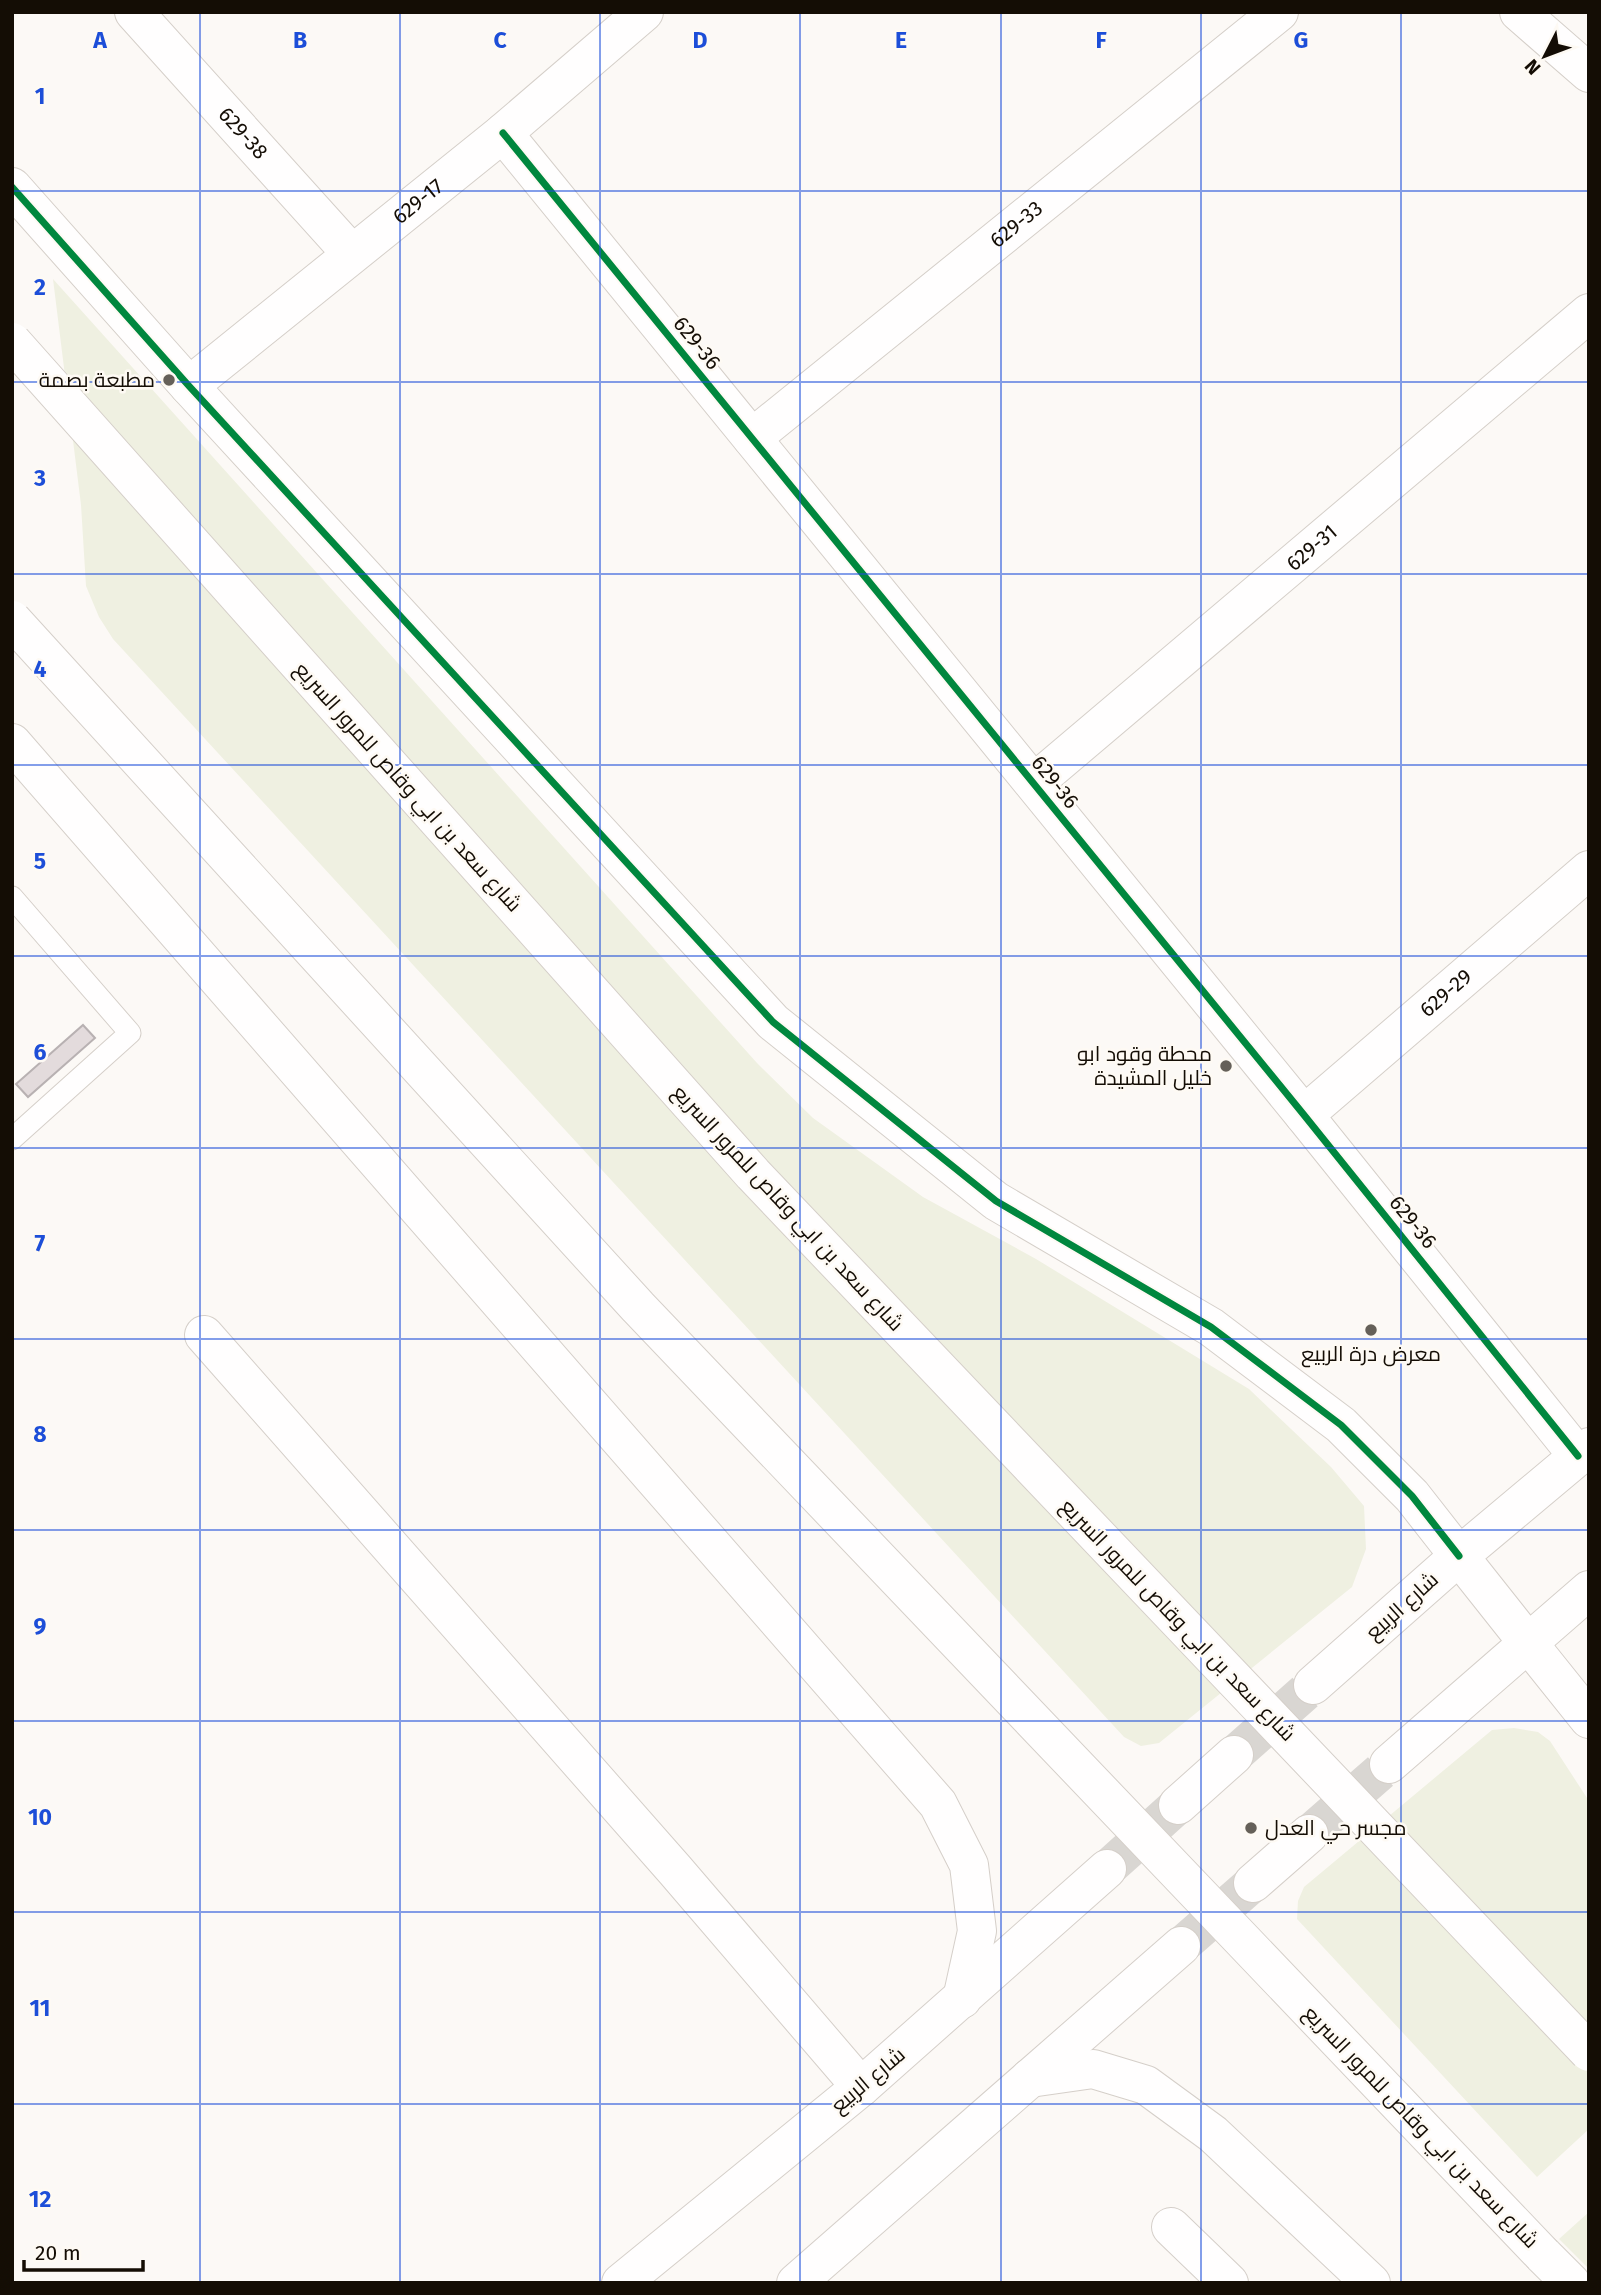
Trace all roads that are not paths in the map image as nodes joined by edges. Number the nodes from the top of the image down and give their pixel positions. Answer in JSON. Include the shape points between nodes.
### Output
{"nodes":[{"id":1,"x":134,"y":12,"type":"edge"},
{"id":2,"x":644,"y":12,"type":"edge"},
{"id":3,"x":1279,"y":12,"type":"edge"},
{"id":4,"x":1519,"y":12,"type":"edge"},
{"id":5,"x":1589,"y":73,"type":"edge"},
{"id":6,"x":503,"y":132,"type":"junction"},
{"id":7,"x":12,"y":187,"type":"edge"},
{"id":8,"x":351,"y":253,"type":"junction"},
{"id":9,"x":1589,"y":313,"type":"edge"},
{"id":10,"x":12,"y":342,"type":"edge"},
{"id":11,"x":189,"y":386,"type":"junction"},
{"id":12,"x":752,"y":438,"type":"junction"},
{"id":13,"x":12,"y":620,"type":"edge"},
{"id":14,"x":12,"y":743,"type":"edge"},
{"id":15,"x":1034,"y":783,"type":"junction"},
{"id":16,"x":1589,"y":870,"type":"edge"},
{"id":17,"x":12,"y":897,"type":"edge"},
{"id":18,"x":1304,"y":1115,"type":"junction"},
{"id":19,"x":12,"y":1139,"type":"edge"},
{"id":20,"x":204,"y":1335,"type":"dead end"},
{"id":21,"x":1583,"y":1451,"type":"edge"},
{"id":22,"x":1459,"y":1556,"type":"junction"},
{"id":23,"x":1589,"y":1590,"type":"edge"},
{"id":24,"x":1528,"y":1643,"type":"junction"},
{"id":25,"x":1313,"y":1685,"type":"tunnel mouth"},
{"id":26,"x":1589,"y":1719,"type":"edge"},
{"id":27,"x":1234,"y":1755,"type":"tunnel mouth"},
{"id":28,"x":1389,"y":1765,"type":"tunnel mouth"},
{"id":29,"x":1178,"y":1805,"type":"tunnel mouth"},
{"id":30,"x":1309,"y":1834,"type":"tunnel mouth"},
{"id":31,"x":1107,"y":1869,"type":"tunnel mouth"},
{"id":32,"x":1253,"y":1883,"type":"tunnel mouth"},
{"id":33,"x":1181,"y":1946,"type":"tunnel mouth"},
{"id":34,"x":962,"y":1999,"type":"junction"},
{"id":35,"x":1589,"y":2052,"type":"edge"},
{"id":36,"x":1030,"y":2078,"type":"junction"},
{"id":37,"x":861,"y":2087,"type":"junction"},
{"id":38,"x":1171,"y":2227,"type":"dead end"},
{"id":39,"x":642,"y":2276,"type":"edge"},
{"id":40,"x":796,"y":2283,"type":"edge"},
{"id":41,"x":1229,"y":2283,"type":"edge"},
{"id":42,"x":1371,"y":2283,"type":"edge"},
{"id":43,"x":1571,"y":2283,"type":"edge"}],
"edges":[{"from":1,"to":8,"type":"main road","name":"629-38"},
{"from":2,"to":6,"type":"main road","name":"629-17"},
{"from":3,"to":12,"type":"main road","name":"629-33"},
{"from":4,"to":5,"type":"main road"},
{"from":6,"to":8,"type":"main road","name":"629-17"},
{"from":6,"to":12,"type":"main road","name":"629-36"},
{"from":7,"to":11,"type":"main road"},
{"from":8,"to":11,"type":"main road","name":"629-17"},
{"from":9,"to":15,"type":"main road","name":"629-31"},
{"from":10,"to":35,"type":"main road","name":"شارع سعد بن ابي وقاص للمرور السريع","bridge":true,"via":[[753,1174]]},
{"from":11,"to":22,"type":"main road","via":[[773,1022],[996,1201],[1211,1327],[1341,1425],[1412,1496]]},
{"from":12,"to":15,"type":"main road","name":"629-36"},
{"from":13,"to":43,"type":"main road","name":"شارع سعد بن ابي وقاص للمرور السريع","bridge":true,"via":[[638,1307]]},
{"from":14,"to":34,"type":"main road","via":[[938,1804],[971,1878],[977,1931]]},
{"from":15,"to":18,"type":"main road","name":"629-36"},
{"from":16,"to":18,"type":"main road","name":"629-29"},
{"from":17,"to":19,"type":"lane","via":[[130,1033]]},
{"from":18,"to":21,"type":"main road","name":"629-36"},
{"from":20,"to":37,"type":"main road"},
{"from":21,"to":22,"type":"main road","name":"شارع الربيع"},
{"from":22,"to":24,"type":"main road"},
{"from":22,"to":25,"type":"main road","name":"شارع الربيع"},
{"from":23,"to":24,"type":"main road"},
{"from":24,"to":26,"type":"main road"},
{"from":24,"to":28,"type":"main road"},
{"from":27,"to":29,"type":"main road"},
{"from":30,"to":32,"type":"main road"},
{"from":31,"to":34,"type":"main road","name":"شارع الربيع"},
{"from":33,"to":36,"type":"main road"},
{"from":34,"to":37,"type":"main road","name":"شارع الربيع"},
{"from":36,"to":40,"type":"main road"},
{"from":36,"to":42,"type":"main road","via":[[1093,2069],[1146,2085],[1213,2134]]},
{"from":37,"to":39,"type":"main road","name":"شارع الربيع"},
{"from":38,"to":41,"type":"main road"}]}
